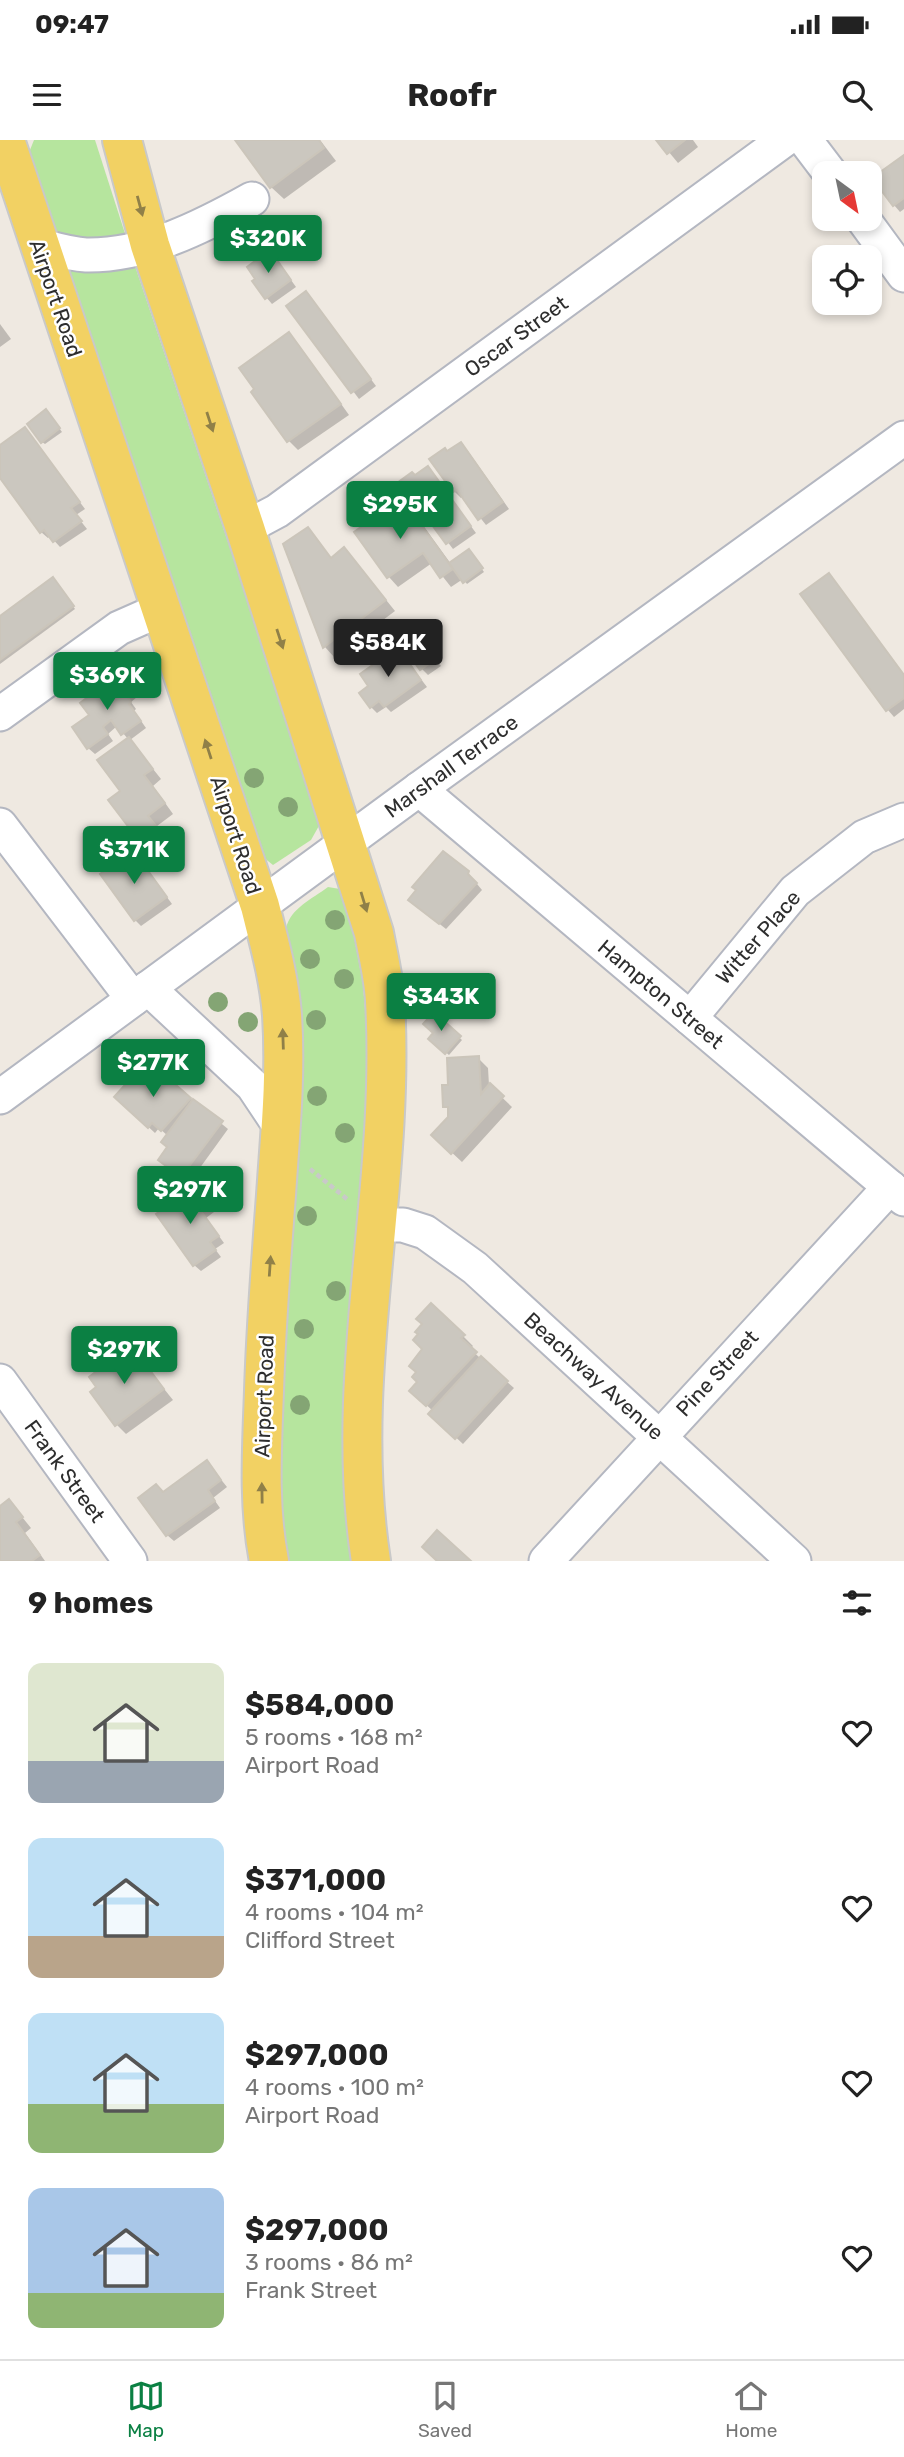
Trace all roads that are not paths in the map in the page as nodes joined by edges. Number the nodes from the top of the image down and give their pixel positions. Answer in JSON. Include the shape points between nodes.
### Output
{"nodes":[{"id":1,"x":5,"y":140,"type":"edge"},
{"id":2,"x":122,"y":140,"type":"edge"},
{"id":3,"x":784,"y":140,"type":"edge"},
{"id":4,"x":806,"y":140,"type":"edge"},
{"id":5,"x":821,"y":161,"type":"edge"},
{"id":6,"x":252,"y":198,"type":"dead end"},
{"id":7,"x":872,"y":231,"type":"edge"},
{"id":8,"x":38,"y":245,"type":"junction"},
{"id":9,"x":150,"y":245,"type":"junction"},
{"id":10,"x":904,"y":275,"type":"edge"},
{"id":11,"x":904,"y":438,"type":"edge"},
{"id":12,"x":245,"y":528,"type":"junction"},
{"id":13,"x":162,"y":609,"type":"junction"},
{"id":14,"x":0,"y":714,"type":"edge"},
{"id":15,"x":419,"y":789,"type":"junction"},
{"id":16,"x":904,"y":820,"type":"edge"},
{"id":17,"x":0,"y":825,"type":"edge"},
{"id":18,"x":346,"y":842,"type":"junction"},
{"id":19,"x":260,"y":906,"type":"junction"},
{"id":20,"x":140,"y":993,"type":"junction"},
{"id":21,"x":690,"y":1018,"type":"junction"},
{"id":22,"x":0,"y":1097,"type":"edge"},
{"id":23,"x":280,"y":1136,"type":"junction"},
{"id":24,"x":897,"y":1193,"type":"edge"},
{"id":25,"x":377,"y":1217,"type":"junction"},
{"id":26,"x":0,"y":1381,"type":"edge"},
{"id":27,"x":660,"y":1435,"type":"junction"},
{"id":28,"x":262,"y":1557,"type":"edge"},
{"id":29,"x":130,"y":1561,"type":"edge"},
{"id":30,"x":371,"y":1561,"type":"edge"},
{"id":31,"x":546,"y":1561,"type":"edge"},
{"id":32,"x":794,"y":1561,"type":"edge"}],
"edges":[{"from":1,"to":8,"type":"main road","name":"Airport Road"},
{"from":2,"to":9,"type":"main road","one_way":true},
{"from":3,"to":12,"type":"street","name":"Oscar Street","via":[[277,511]]},
{"from":4,"to":5,"type":"street"},
{"from":6,"to":9,"type":"street","via":[[201,228]]},
{"from":7,"to":10,"type":"street"},
{"from":8,"to":9,"type":"street","via":[[87,255]]},
{"from":8,"to":13,"type":"main road","name":"Airport Road"},
{"from":9,"to":12,"type":"main road","one_way":true},
{"from":11,"to":15,"type":"street","name":"Marshall Terrace"},
{"from":12,"to":18,"type":"main road","one_way":true},
{"from":13,"to":14,"type":"street","via":[[119,628]]},
{"from":19,"to":13,"type":"main road","name":"Airport Road","one_way":true},
{"from":15,"to":18,"type":"street","name":"Marshall Terrace"},
{"from":15,"to":21,"type":"street","name":"Hampton Street"},
{"from":16,"to":21,"type":"street","name":"Witter Place","via":[[864,837],[795,891]]},
{"from":17,"to":20,"type":"street"},
{"from":18,"to":19,"type":"street","name":"Marshall Terrace"},
{"from":18,"to":25,"type":"main road","one_way":true,"via":[[373,933],[385,998],[387,1109]]},
{"from":19,"to":20,"type":"street","name":"Marshall Terrace"},
{"from":23,"to":19,"type":"main road","name":"Airport Road","one_way":true,"via":[[282,1013]]},
{"from":20,"to":22,"type":"street","name":"Marshall Terrace"},
{"from":20,"to":23,"type":"street","via":[[253,1086]]},
{"from":21,"to":24,"type":"street","name":"Hampton Street"},
{"from":28,"to":23,"type":"main road","name":"Airport Road","one_way":true,"via":[[261,1449]]},
{"from":24,"to":27,"type":"street","name":"Pine Street"},
{"from":25,"to":27,"type":"street","name":"Beachway Avenue","via":[[425,1232],[448,1247]]},
{"from":25,"to":30,"type":"main road","via":[[362,1448]]},
{"from":26,"to":29,"type":"street","name":"Frank Street"},
{"from":27,"to":31,"type":"street","name":"Pine Street"},
{"from":27,"to":32,"type":"street","name":"Beachway Avenue"}]}
